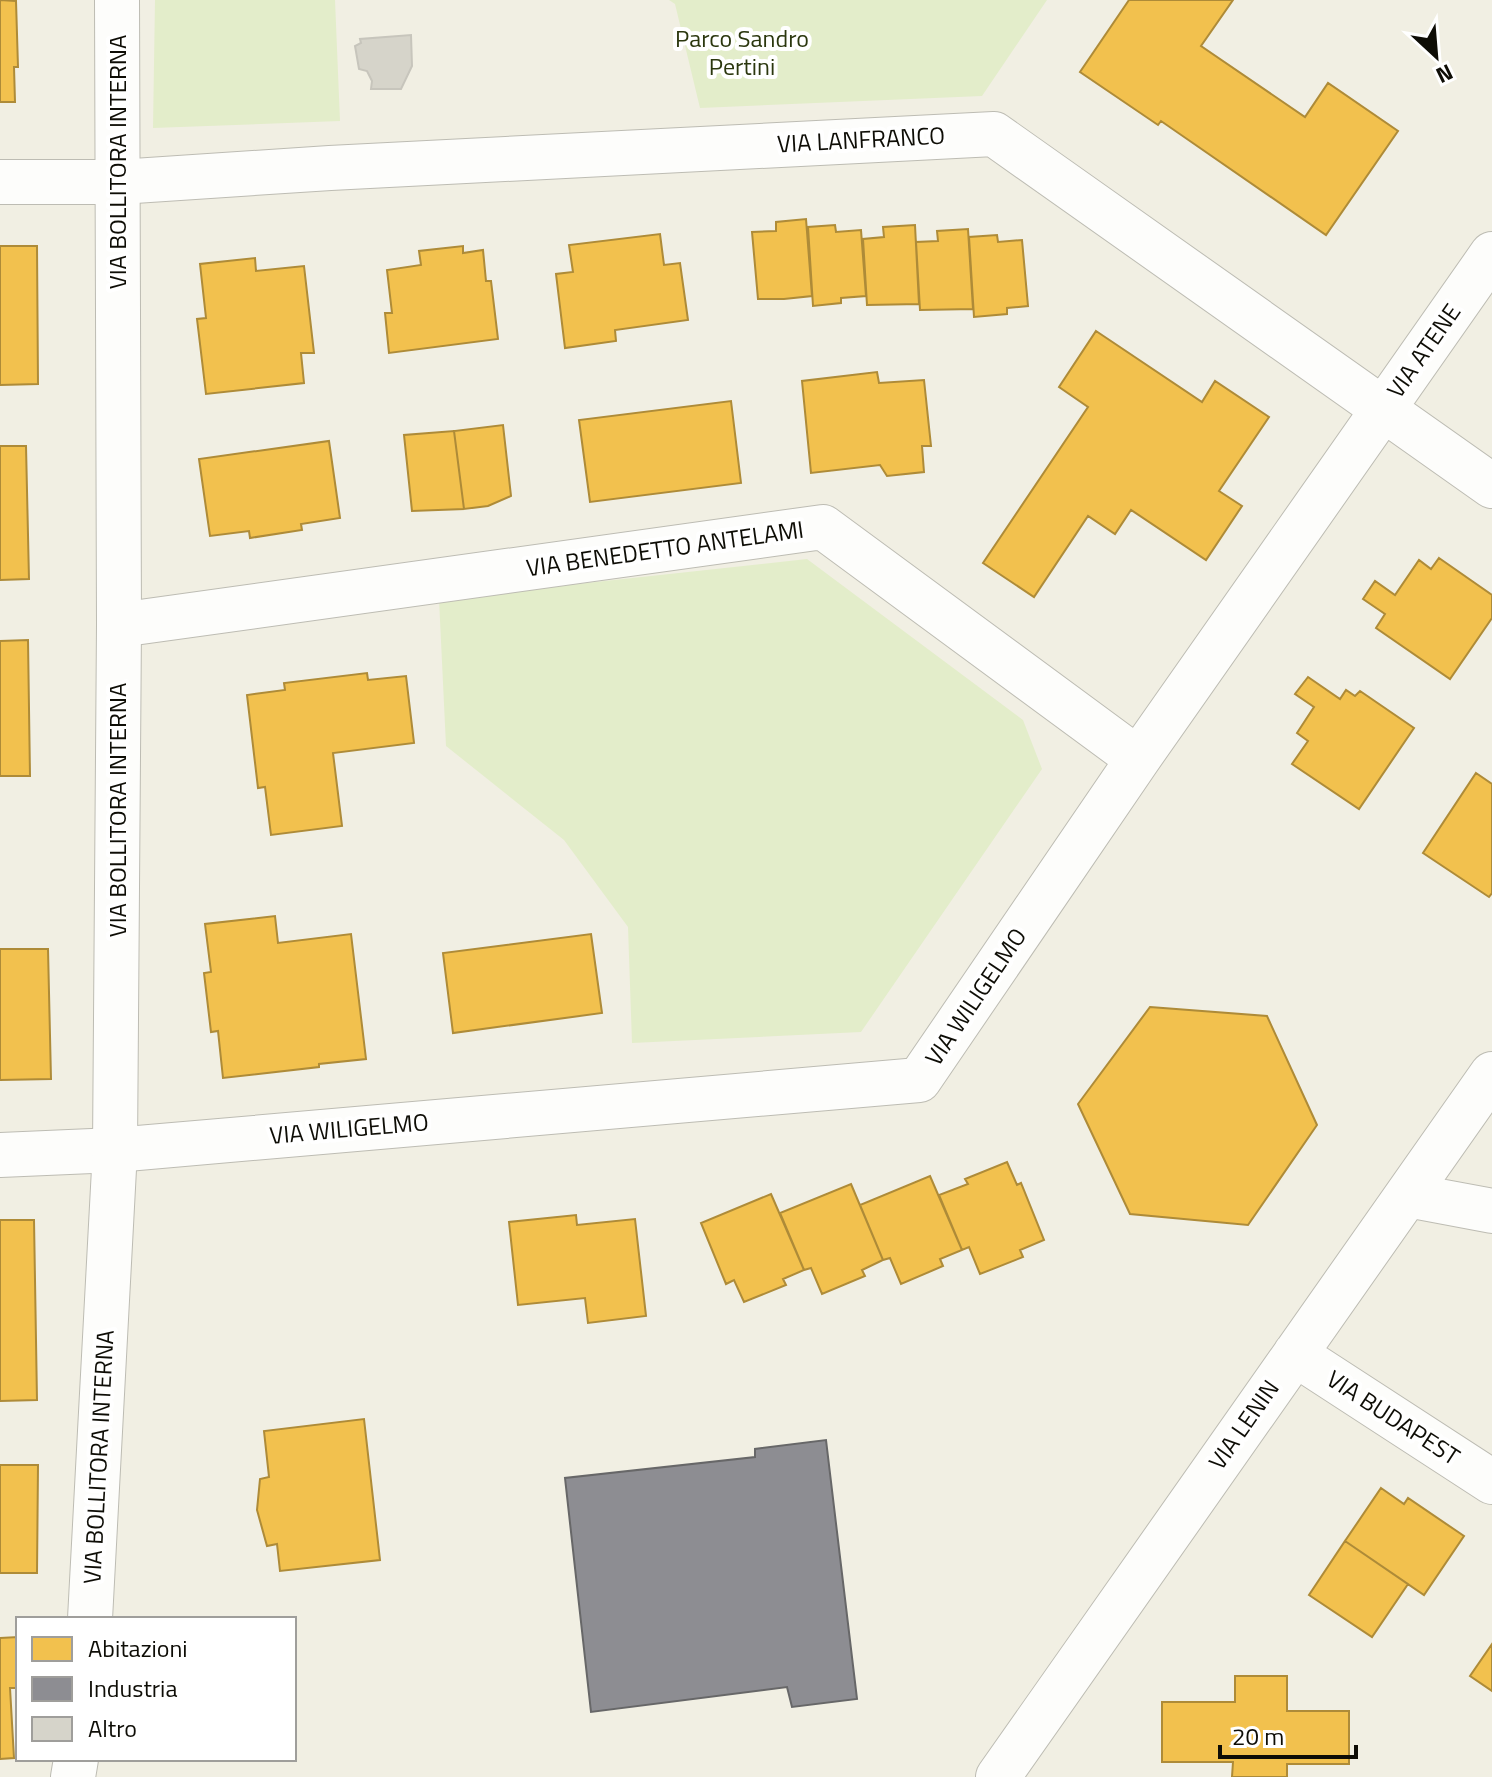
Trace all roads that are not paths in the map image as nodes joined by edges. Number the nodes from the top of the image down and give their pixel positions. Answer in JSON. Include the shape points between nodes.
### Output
{"nodes":[{"id":1,"x":117,"y":0,"type":"edge"},
{"id":2,"x":0,"y":182,"type":"edge"},
{"id":3,"x":119,"y":182,"type":"junction"},
{"id":4,"x":1492,"y":254,"type":"edge"},
{"id":5,"x":1383,"y":410,"type":"junction"},
{"id":6,"x":1492,"y":486,"type":"edge"},
{"id":7,"x":119,"y":625,"type":"junction"},
{"id":8,"x":1138,"y":759,"type":"junction"},
{"id":9,"x":1492,"y":1074,"type":"edge"},
{"id":10,"x":115,"y":1150,"type":"junction"},
{"id":11,"x":0,"y":1155,"type":"edge"},
{"id":12,"x":1407,"y":1195,"type":"junction"},
{"id":13,"x":1492,"y":1211,"type":"edge"},
{"id":14,"x":1295,"y":1354,"type":"junction"},
{"id":15,"x":1492,"y":1482,"type":"edge"},
{"id":16,"x":90,"y":1617,"type":"edge"},
{"id":17,"x":998,"y":1777,"type":"edge"}],
"edges":[{"from":1,"to":3,"type":"street","name":"VIA BOLLITORA INTERNA"},
{"from":2,"to":3,"type":"street","name":"VIA LANFRANCO"},
{"from":3,"to":5,"type":"street","name":"VIA LANFRANCO","via":[[994,134]]},
{"from":3,"to":7,"type":"street","name":"VIA BOLLITORA INTERNA"},
{"from":4,"to":5,"type":"street","name":"VIA ATENE"},
{"from":5,"to":6,"type":"street","name":"VIA LANFRANCO"},
{"from":5,"to":8,"type":"street","name":"VIA WILIGELMO"},
{"from":7,"to":8,"type":"street","name":"VIA BENEDETTO ANTELAMI","via":[[823,527]]},
{"from":7,"to":10,"type":"street","name":"VIA BOLLITORA INTERNA"},
{"from":8,"to":10,"type":"street","name":"VIA WILIGELMO","via":[[919,1080]]},
{"from":9,"to":12,"type":"street","name":"VIA LENIN"},
{"from":10,"to":11,"type":"street"},
{"from":10,"to":16,"type":"street","name":"VIA BOLLITORA INTERNA"},
{"from":12,"to":13,"type":"street"},
{"from":12,"to":14,"type":"street","name":"VIA LENIN"},
{"from":14,"to":15,"type":"street","name":"VIA BUDAPEST"},
{"from":14,"to":17,"type":"street","name":"VIA LENIN"}]}
